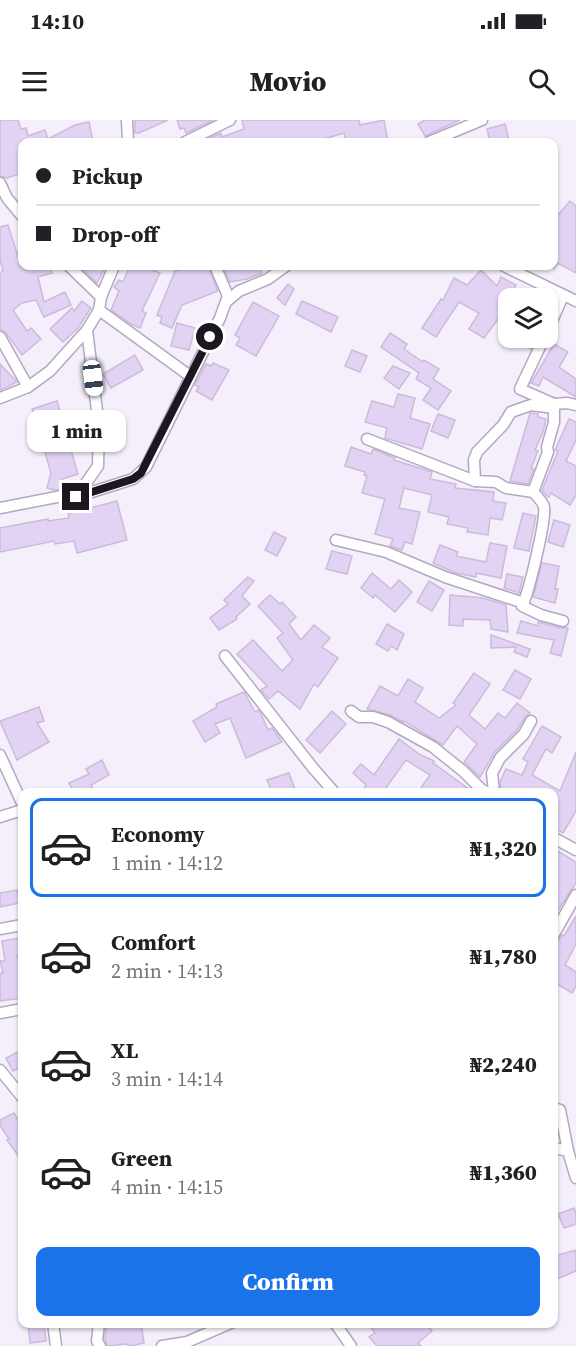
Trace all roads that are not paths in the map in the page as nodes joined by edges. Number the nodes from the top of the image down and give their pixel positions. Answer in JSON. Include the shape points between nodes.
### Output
{"nodes":[{"id":1,"x":127,"y":120,"type":"edge"},
{"id":2,"x":230,"y":120,"type":"edge"},
{"id":3,"x":482,"y":120,"type":"edge"},
{"id":4,"x":128,"y":138,"type":"edge"},
{"id":5,"x":193,"y":138,"type":"edge"},
{"id":6,"x":439,"y":138,"type":"edge"},
{"id":7,"x":0,"y":183,"type":"edge"},
{"id":8,"x":18,"y":211,"type":"edge"},
{"id":9,"x":73,"y":270,"type":"edge"},
{"id":10,"x":112,"y":270,"type":"edge"},
{"id":11,"x":217,"y":270,"type":"edge"},
{"id":12,"x":280,"y":270,"type":"edge"},
{"id":13,"x":512,"y":270,"type":"edge"},
{"id":14,"x":563,"y":296,"type":"junction"},
{"id":15,"x":101,"y":297,"type":"junction"},
{"id":16,"x":576,"y":301,"type":"edge"},
{"id":17,"x":225,"y":303,"type":"junction"},
{"id":18,"x":558,"y":307,"type":"edge"},
{"id":19,"x":99,"y":310,"type":"junction"},
{"id":20,"x":87,"y":330,"type":"junction"},
{"id":21,"x":0,"y":337,"type":"edge"},
{"id":22,"x":539,"y":348,"type":"edge"},
{"id":23,"x":190,"y":376,"type":"junction"},
{"id":24,"x":28,"y":387,"type":"junction"},
{"id":25,"x":0,"y":398,"type":"edge"},
{"id":26,"x":576,"y":405,"type":"edge"},
{"id":27,"x":554,"y":406,"type":"junction"},
{"id":28,"x":367,"y":439,"type":"dead end"},
{"id":29,"x":475,"y":481,"type":"junction"},
{"id":30,"x":533,"y":492,"type":"junction"},
{"id":31,"x":76,"y":497,"type":"junction"},
{"id":32,"x":0,"y":507,"type":"edge"},
{"id":33,"x":336,"y":540,"type":"dead end"},
{"id":34,"x":524,"y":603,"type":"junction"},
{"id":35,"x":563,"y":621,"type":"dead end"},
{"id":36,"x":225,"y":656,"type":"dead end"},
{"id":37,"x":351,"y":711,"type":"dead end"},
{"id":38,"x":531,"y":721,"type":"dead end"},
{"id":39,"x":0,"y":755,"type":"edge"},
{"id":40,"x":492,"y":773,"type":"junction"},
{"id":41,"x":330,"y":788,"type":"edge"},
{"id":42,"x":481,"y":788,"type":"edge"},
{"id":43,"x":485,"y":788,"type":"edge"},
{"id":44,"x":494,"y":788,"type":"edge"},
{"id":45,"x":18,"y":790,"type":"edge"},
{"id":46,"x":18,"y":811,"type":"edge"},
{"id":47,"x":0,"y":817,"type":"edge"},
{"id":48,"x":558,"y":840,"type":"edge"},
{"id":49,"x":576,"y":849,"type":"edge"},
{"id":50,"x":576,"y":895,"type":"edge"},
{"id":51,"x":18,"y":926,"type":"edge"},
{"id":52,"x":558,"y":927,"type":"edge"},
{"id":53,"x":0,"y":929,"type":"edge"},
{"id":54,"x":18,"y":1010,"type":"edge"},
{"id":55,"x":0,"y":1013,"type":"edge"},
{"id":56,"x":0,"y":1070,"type":"edge"},
{"id":57,"x":18,"y":1092,"type":"edge"},
{"id":58,"x":558,"y":1109,"type":"edge"},
{"id":59,"x":558,"y":1149,"type":"edge"},
{"id":60,"x":568,"y":1151,"type":"junction"},
{"id":61,"x":576,"y":1178,"type":"edge"},
{"id":62,"x":54,"y":1328,"type":"edge"},
{"id":63,"x":98,"y":1328,"type":"edge"},
{"id":64,"x":219,"y":1328,"type":"edge"},
{"id":65,"x":338,"y":1328,"type":"edge"},
{"id":66,"x":56,"y":1346,"type":"edge"},
{"id":67,"x":100,"y":1346,"type":"edge"},
{"id":68,"x":162,"y":1346,"type":"edge"},
{"id":69,"x":351,"y":1346,"type":"edge"}],
"edges":[{"from":1,"to":4,"type":"street"},
{"from":2,"to":5,"type":"street"},
{"from":3,"to":6,"type":"street"},
{"from":7,"to":8,"type":"street"},
{"from":9,"to":15,"type":"street"},
{"from":10,"to":15,"type":"street"},
{"from":11,"to":17,"type":"street","via":[[228,296]]},
{"from":12,"to":17,"type":"street","via":[[239,291]]},
{"from":13,"to":14,"type":"street"},
{"from":14,"to":16,"type":"street"},
{"from":14,"to":18,"type":"street"},
{"from":15,"to":19,"type":"street"},
{"from":17,"to":23,"type":"street"},
{"from":19,"to":20,"type":"street"},
{"from":19,"to":23,"type":"street"},
{"from":20,"to":24,"type":"street","via":[[50,371]]},
{"from":20,"to":31,"type":"street","via":[[99,428],[98,466]]},
{"from":21,"to":24,"type":"street"},
{"from":22,"to":27,"type":"street","via":[[520,389]]},
{"from":23,"to":31,"type":"street","via":[[141,473]]},
{"from":24,"to":25,"type":"street"},
{"from":26,"to":27,"type":"street"},
{"from":27,"to":29,"type":"street","via":[[531,405],[511,412],[477,452]]},
{"from":27,"to":30,"type":"street","via":[[548,452]]},
{"from":28,"to":29,"type":"street"},
{"from":29,"to":30,"type":"street"},
{"from":30,"to":34,"type":"street","via":[[544,508]]},
{"from":31,"to":32,"type":"street"},
{"from":33,"to":34,"type":"street","via":[[386,552]]},
{"from":34,"to":35,"type":"street","via":[[522,606],[541,615]]},
{"from":36,"to":41,"type":"street"},
{"from":37,"to":42,"type":"street","via":[[359,717],[388,722],[433,747]]},
{"from":38,"to":40,"type":"street"},
{"from":39,"to":45,"type":"street"},
{"from":40,"to":43,"type":"street"},
{"from":40,"to":44,"type":"street"},
{"from":46,"to":47,"type":"street"},
{"from":48,"to":49,"type":"street"},
{"from":50,"to":52,"type":"street"},
{"from":51,"to":53,"type":"street"},
{"from":54,"to":55,"type":"street"},
{"from":56,"to":57,"type":"street"},
{"from":58,"to":60,"type":"street"},
{"from":59,"to":60,"type":"street"},
{"from":60,"to":61,"type":"street"},
{"from":62,"to":66,"type":"street"},
{"from":63,"to":67,"type":"street"},
{"from":64,"to":68,"type":"street","via":[[187,1342]]},
{"from":65,"to":69,"type":"street"}]}
